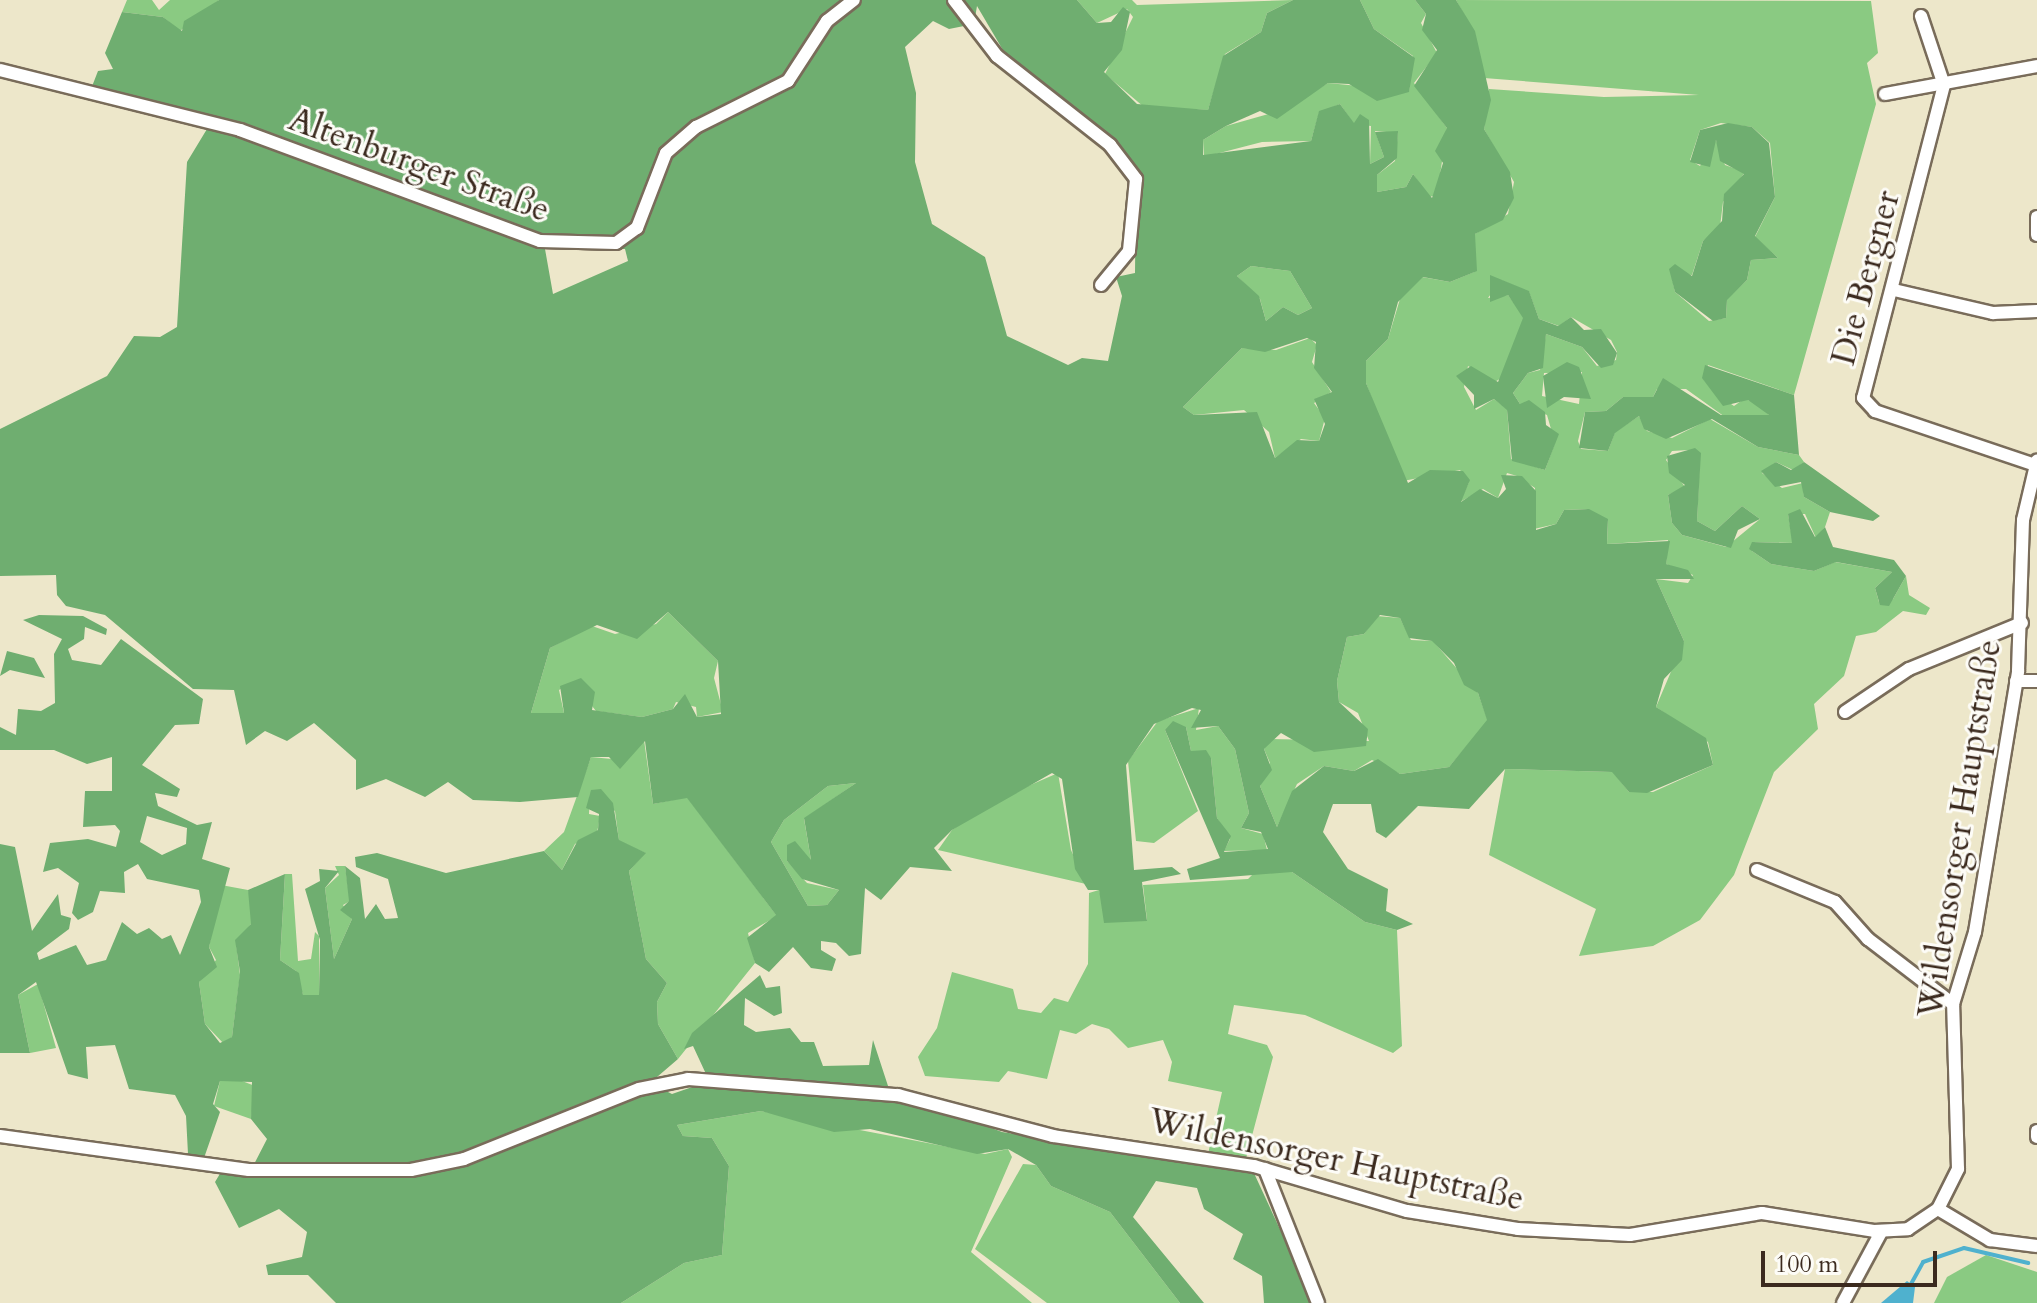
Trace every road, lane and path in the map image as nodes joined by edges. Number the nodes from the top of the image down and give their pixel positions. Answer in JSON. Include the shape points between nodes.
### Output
{"nodes":[{"id":1,"x":854,"y":0,"type":"edge"},
{"id":2,"x":954,"y":0,"type":"edge"},
{"id":3,"x":1921,"y":16,"type":"dead end"},
{"id":4,"x":2037,"y":66,"type":"edge"},
{"id":5,"x":0,"y":70,"type":"edge"},
{"id":6,"x":1944,"y":85,"type":"junction"},
{"id":7,"x":1885,"y":94,"type":"dead end"},
{"id":8,"x":2037,"y":217,"type":"edge"},
{"id":9,"x":2037,"y":235,"type":"edge"},
{"id":10,"x":1101,"y":285,"type":"dead end"},
{"id":11,"x":1894,"y":290,"type":"junction"},
{"id":12,"x":2037,"y":311,"type":"edge"},
{"id":13,"x":2036,"y":463,"type":"edge"},
{"id":14,"x":2022,"y":623,"type":"junction"},
{"id":15,"x":2016,"y":681,"type":"junction"},
{"id":16,"x":2037,"y":681,"type":"edge"},
{"id":17,"x":1845,"y":712,"type":"dead end"},
{"id":18,"x":1757,"y":870,"type":"dead end"},
{"id":19,"x":1953,"y":1004,"type":"junction"},
{"id":20,"x":0,"y":1136,"type":"edge"},
{"id":21,"x":1265,"y":1169,"type":"junction"},
{"id":22,"x":1938,"y":1209,"type":"junction"},
{"id":23,"x":1881,"y":1232,"type":"junction"},
{"id":24,"x":2037,"y":1246,"type":"edge"},
{"id":25,"x":1318,"y":1303,"type":"edge"},
{"id":26,"x":1843,"y":1303,"type":"edge"}],
"edges":[{"from":1,"to":5,"type":"street","name":"Altenburger Straße","via":[[827,21],[788,81],[713,116],[672,147],[653,175],[637,228],[616,243],[540,241],[240,130]]},
{"from":2,"to":10,"type":"street","via":[[997,56],[1110,145],[1136,179],[1129,251]]},
{"from":3,"to":6,"type":"street"},
{"from":4,"to":6,"type":"street"},
{"from":6,"to":7,"type":"street"},
{"from":6,"to":11,"type":"street","name":"Die Bergner"},
{"from":8,"to":9,"type":"street"},
{"from":11,"to":12,"type":"street","via":[[1993,313]]},
{"from":11,"to":13,"type":"street","name":"Die Bergner","via":[[1867,406]]},
{"from":13,"to":14,"type":"street","name":"Wildensorger Hauptstraße","via":[[2023,520]]},
{"from":14,"to":15,"type":"street","name":"Wildensorger Hauptstraße"},
{"from":14,"to":17,"type":"street","via":[[1909,669]]},
{"from":15,"to":16,"type":"street"},
{"from":15,"to":19,"type":"street","name":"Wildensorger Hauptstraße","via":[[1975,932]]},
{"from":18,"to":19,"type":"street","via":[[1835,902],[1879,949]]},
{"from":19,"to":22,"type":"street","name":"Wildensorger Hauptstraße","via":[[1960,1155]]},
{"from":20,"to":21,"type":"street","name":"Wildensorger Hauptstraße","via":[[249,1170],[411,1170],[464,1159],[674,1079],[898,1095],[1053,1136]]},
{"from":21,"to":23,"type":"street","name":"Wildensorger Hauptstraße","via":[[1407,1211],[1540,1232],[1630,1235],[1762,1213]]},
{"from":21,"to":25,"type":"street"},
{"from":22,"to":23,"type":"street","name":"Wildensorger Hauptstraße","via":[[1908,1229]]},
{"from":22,"to":24,"type":"street","via":[[1990,1240]]},
{"from":23,"to":26,"type":"street"}]}
